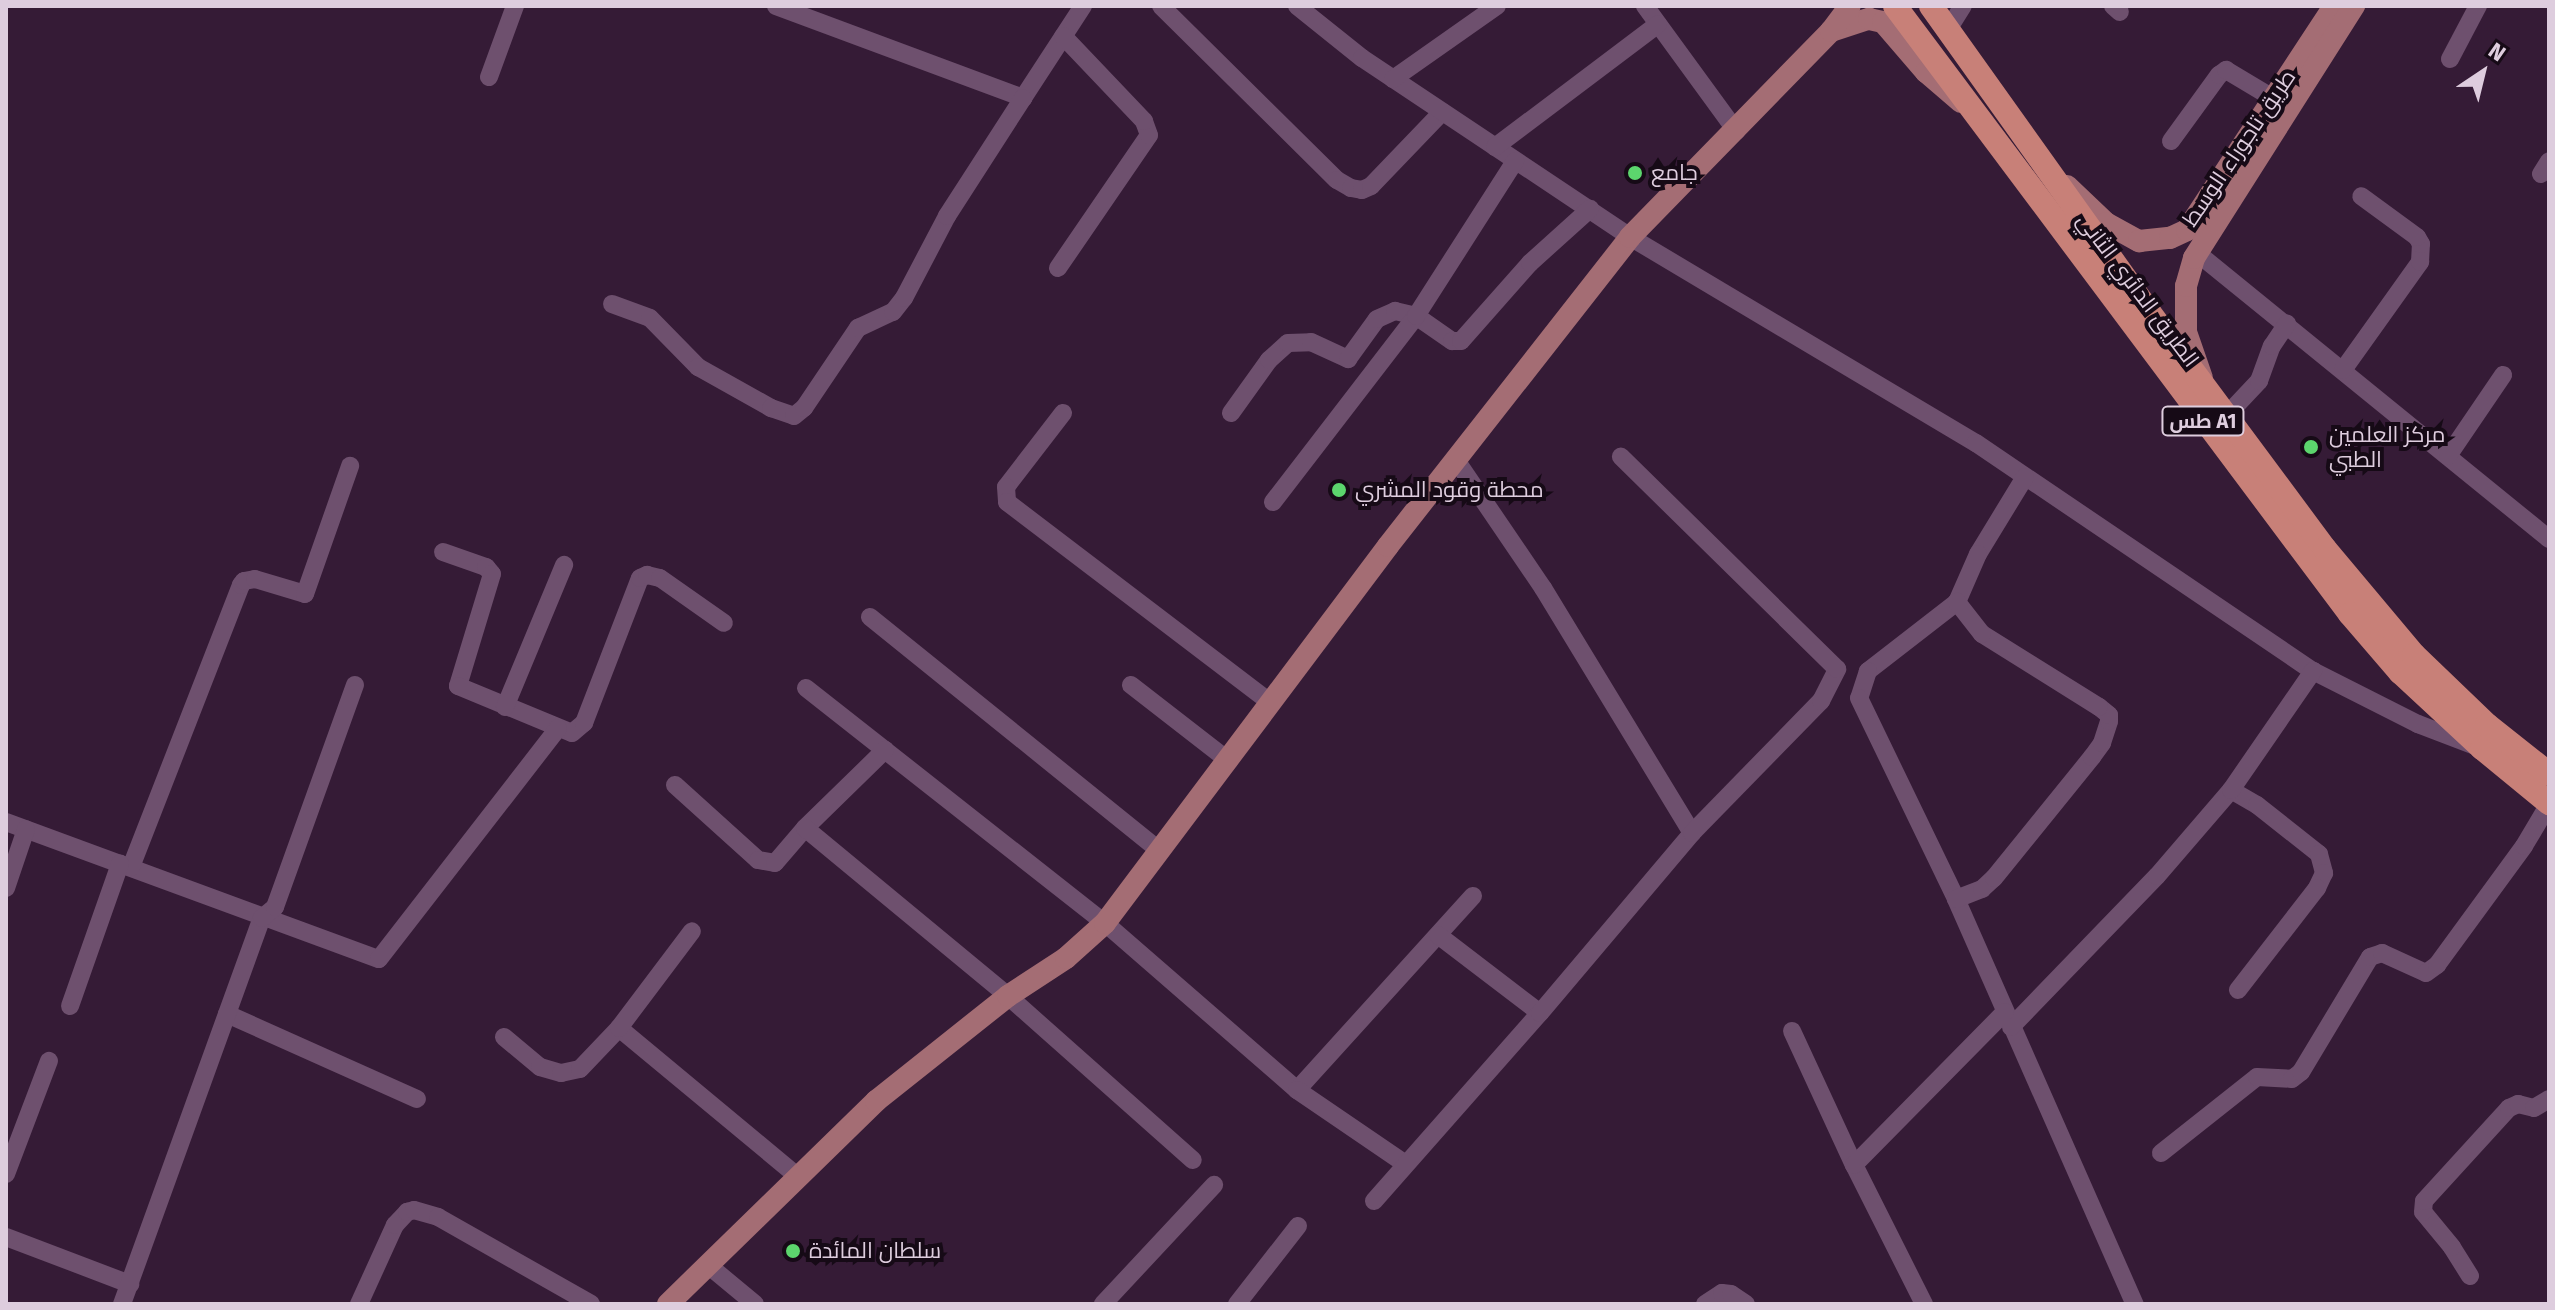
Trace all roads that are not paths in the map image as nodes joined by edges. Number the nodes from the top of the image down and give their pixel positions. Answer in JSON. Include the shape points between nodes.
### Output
{"nodes":[{"id":1,"x":515,"y":6,"type":"edge"},
{"id":2,"x":776,"y":6,"type":"edge"},
{"id":3,"x":1083,"y":6,"type":"edge"},
{"id":4,"x":1161,"y":6,"type":"edge"},
{"id":5,"x":1497,"y":6,"type":"edge"},
{"id":6,"x":1645,"y":6,"type":"edge"},
{"id":7,"x":1850,"y":6,"type":"edge"},
{"id":8,"x":1895,"y":6,"type":"edge"},
{"id":9,"x":1931,"y":6,"type":"edge"},
{"id":10,"x":1963,"y":6,"type":"edge"},
{"id":11,"x":2334,"y":6,"type":"edge"},
{"id":12,"x":2354,"y":6,"type":"edge"},
{"id":13,"x":2478,"y":6,"type":"edge"},
{"id":14,"x":1302,"y":7,"type":"edge"},
{"id":15,"x":1658,"y":24,"type":"junction"},
{"id":16,"x":1949,"y":28,"type":"junction"},
{"id":17,"x":1831,"y":31,"type":"junction"},
{"id":18,"x":1063,"y":36,"type":"junction"},
{"id":19,"x":2450,"y":59,"type":"dead end"},
{"id":20,"x":489,"y":77,"type":"dead end"},
{"id":21,"x":1393,"y":79,"type":"junction"},
{"id":22,"x":1023,"y":98,"type":"junction"},
{"id":23,"x":2273,"y":98,"type":"junction"},
{"id":24,"x":1973,"y":111,"type":"junction"},
{"id":25,"x":1442,"y":112,"type":"junction"},
{"id":26,"x":1736,"y":131,"type":"junction"},
{"id":27,"x":2171,"y":141,"type":"dead end"},
{"id":28,"x":1495,"y":147,"type":"junction"},
{"id":29,"x":1515,"y":161,"type":"junction"},
{"id":30,"x":2045,"y":166,"type":"junction"},
{"id":31,"x":2361,"y":196,"type":"dead end"},
{"id":32,"x":1590,"y":209,"type":"junction"},
{"id":33,"x":1630,"y":237,"type":"junction"},
{"id":34,"x":2196,"y":252,"type":"junction"},
{"id":35,"x":1058,"y":268,"type":"dead end"},
{"id":36,"x":612,"y":304,"type":"dead end"},
{"id":37,"x":1416,"y":316,"type":"junction"},
{"id":38,"x":2287,"y":324,"type":"junction"},
{"id":39,"x":2343,"y":370,"type":"junction"},
{"id":40,"x":2503,"y":375,"type":"dead end"},
{"id":41,"x":2204,"y":383,"type":"junction"},
{"id":42,"x":1063,"y":413,"type":"dead end"},
{"id":43,"x":1231,"y":413,"type":"dead end"},
{"id":44,"x":2227,"y":415,"type":"junction"},
{"id":45,"x":2448,"y":456,"type":"junction"},
{"id":46,"x":1621,"y":457,"type":"dead end"},
{"id":47,"x":1456,"y":460,"type":"junction"},
{"id":48,"x":350,"y":466,"type":"dead end"},
{"id":49,"x":2025,"y":477,"type":"junction"},
{"id":50,"x":1273,"y":502,"type":"dead end"},
{"id":51,"x":2549,"y":539,"type":"edge"},
{"id":52,"x":443,"y":552,"type":"dead end"},
{"id":53,"x":564,"y":565,"type":"dead end"},
{"id":54,"x":1957,"y":602,"type":"junction"},
{"id":55,"x":870,"y":617,"type":"dead end"},
{"id":56,"x":724,"y":623,"type":"dead end"},
{"id":57,"x":2313,"y":671,"type":"junction"},
{"id":58,"x":355,"y":685,"type":"dead end"},
{"id":59,"x":1131,"y":685,"type":"dead end"},
{"id":60,"x":806,"y":688,"type":"dead end"},
{"id":61,"x":1271,"y":703,"type":"junction"},
{"id":62,"x":505,"y":707,"type":"junction"},
{"id":63,"x":558,"y":728,"type":"junction"},
{"id":64,"x":2482,"y":748,"type":"junction"},
{"id":65,"x":885,"y":750,"type":"junction"},
{"id":66,"x":1229,"y":761,"type":"junction"},
{"id":67,"x":2549,"y":774,"type":"edge"},
{"id":68,"x":675,"y":785,"type":"dead end"},
{"id":69,"x":2231,"y":790,"type":"junction"},
{"id":70,"x":2549,"y":804,"type":"edge"},
{"id":71,"x":6,"y":822,"type":"edge"},
{"id":72,"x":805,"y":828,"type":"junction"},
{"id":73,"x":26,"y":829,"type":"junction"},
{"id":74,"x":1692,"y":833,"type":"junction"},
{"id":75,"x":1159,"y":850,"type":"junction"},
{"id":76,"x":126,"y":866,"type":"junction"},
{"id":77,"x":6,"y":888,"type":"edge"},
{"id":78,"x":1473,"y":896,"type":"dead end"},
{"id":79,"x":1956,"y":899,"type":"junction"},
{"id":80,"x":262,"y":918,"type":"junction"},
{"id":81,"x":1105,"y":923,"type":"junction"},
{"id":82,"x":692,"y":931,"type":"dead end"},
{"id":83,"x":1438,"y":935,"type":"junction"},
{"id":84,"x":2238,"y":990,"type":"dead end"},
{"id":85,"x":1008,"y":996,"type":"junction"},
{"id":86,"x":70,"y":1006,"type":"dead end"},
{"id":87,"x":1540,"y":1013,"type":"junction"},
{"id":88,"x":227,"y":1014,"type":"junction"},
{"id":89,"x":2008,"y":1020,"type":"junction"},
{"id":90,"x":619,"y":1028,"type":"junction"},
{"id":91,"x":1792,"y":1031,"type":"dead end"},
{"id":92,"x":504,"y":1037,"type":"dead end"},
{"id":93,"x":49,"y":1061,"type":"dead end"},
{"id":94,"x":1297,"y":1090,"type":"junction"},
{"id":95,"x":417,"y":1099,"type":"dead end"},
{"id":96,"x":2549,"y":1099,"type":"edge"},
{"id":97,"x":2161,"y":1153,"type":"dead end"},
{"id":98,"x":1193,"y":1160,"type":"dead end"},
{"id":99,"x":1404,"y":1163,"type":"junction"},
{"id":100,"x":1854,"y":1165,"type":"junction"},
{"id":101,"x":6,"y":1174,"type":"edge"},
{"id":102,"x":797,"y":1176,"type":"junction"},
{"id":103,"x":1214,"y":1185,"type":"dead end"},
{"id":104,"x":1374,"y":1201,"type":"dead end"},
{"id":105,"x":1298,"y":1226,"type":"dead end"},
{"id":106,"x":6,"y":1237,"type":"edge"},
{"id":107,"x":708,"y":1265,"type":"junction"},
{"id":108,"x":2470,"y":1276,"type":"dead end"},
{"id":109,"x":130,"y":1284,"type":"junction"},
{"id":110,"x":2128,"y":1301,"type":"edge"},
{"id":111,"x":122,"y":1304,"type":"edge"},
{"id":112,"x":359,"y":1304,"type":"edge"},
{"id":113,"x":591,"y":1304,"type":"edge"},
{"id":114,"x":668,"y":1304,"type":"edge"},
{"id":115,"x":755,"y":1304,"type":"edge"},
{"id":116,"x":1103,"y":1304,"type":"edge"},
{"id":117,"x":1237,"y":1304,"type":"edge"},
{"id":118,"x":1705,"y":1304,"type":"edge"},
{"id":119,"x":1746,"y":1304,"type":"edge"},
{"id":120,"x":1924,"y":1304,"type":"edge"}],
"edges":[{"from":1,"to":20,"type":"street"},
{"from":2,"to":22,"type":"street"},
{"from":3,"to":18,"type":"street"},
{"from":4,"to":25,"type":"street","via":[[1351,188],[1371,186]]},
{"from":5,"to":21,"type":"street"},
{"from":6,"to":15,"type":"street"},
{"from":7,"to":17,"type":"main road"},
{"from":8,"to":24,"type":"highway","name":"الطريق الدائري الثاني","number":"طس A1"},
{"from":9,"to":16,"type":"highway","name":"الطريق الدائري الثاني","number":"طس A1"},
{"from":10,"to":16,"type":"street"},
{"from":11,"to":23,"type":"main road","name":"طريق تاجوراء الوسط"},
{"from":12,"to":34,"type":"main road","name":"طريق تاجوراء الوسط"},
{"from":13,"to":19,"type":"street"},
{"from":14,"to":21,"type":"street"},
{"from":15,"to":26,"type":"street"},
{"from":15,"to":28,"type":"street"},
{"from":16,"to":30,"type":"highway","name":"الطريق الدائري الثاني","number":"طس A1"},
{"from":17,"to":24,"type":"main road","via":[[1869,19],[1883,22],[1937,83]]},
{"from":17,"to":26,"type":"main road"},
{"from":18,"to":22,"type":"street"},
{"from":18,"to":35,"type":"street","via":[[1144,121],[1149,135]]},
{"from":21,"to":25,"type":"street"},
{"from":22,"to":36,"type":"street","via":[[947,216],[904,298],[893,312],[858,328],[794,416],[698,367],[650,318]]},
{"from":23,"to":27,"type":"street","via":[[2226,70]]},
{"from":23,"to":30,"type":"main road","name":"طريق تاجوراء الوسط","via":[[2187,230],[2170,238],[2148,242],[2124,234]]},
{"from":24,"to":64,"type":"highway","name":"الطريق الدائري الثاني","number":"طس A1","via":[[2311,565],[2400,672]]},
{"from":25,"to":28,"type":"street"},
{"from":26,"to":33,"type":"main road"},
{"from":28,"to":29,"type":"street"},
{"from":29,"to":32,"type":"street"},
{"from":29,"to":37,"type":"street"},
{"from":30,"to":41,"type":"highway","name":"الطريق الدائري الثاني","number":"طس A1"},
{"from":31,"to":39,"type":"street","via":[[2417,237],[2422,251],[2420,262]]},
{"from":32,"to":33,"type":"street"},
{"from":32,"to":37,"type":"street","via":[[1530,263],[1461,341],[1452,341]]},
{"from":33,"to":47,"type":"main road"},
{"from":33,"to":49,"type":"street"},
{"from":34,"to":38,"type":"street"},
{"from":34,"to":41,"type":"main road","name":"طريق تاجوراء الوسط","via":[[2186,286],[2186,332]]},
{"from":37,"to":43,"type":"street","via":[[1395,311],[1377,319],[1348,359],[1311,342],[1288,343]]},
{"from":37,"to":50,"type":"street"},
{"from":38,"to":39,"type":"street"},
{"from":38,"to":44,"type":"street","via":[[2259,381]]},
{"from":39,"to":45,"type":"street"},
{"from":40,"to":45,"type":"street"},
{"from":41,"to":44,"type":"highway","name":"الطريق الدائري الثاني","number":"طس A1"},
{"from":42,"to":61,"type":"street","via":[[1006,487],[1007,502]]},
{"from":44,"to":67,"type":"highway","name":"الطريق الدائري الثاني","number":"طس A1","via":[[2325,549],[2414,655],[2487,725]]},
{"from":45,"to":51,"type":"street"},
{"from":46,"to":74,"type":"street","via":[[1837,669],[1821,701]]},
{"from":47,"to":61,"type":"main road"},
{"from":47,"to":74,"type":"street","via":[[1552,601]]},
{"from":48,"to":76,"type":"street","via":[[305,594],[255,579],[241,585]]},
{"from":49,"to":54,"type":"street","via":[[1978,554]]},
{"from":49,"to":57,"type":"street"},
{"from":52,"to":62,"type":"street","via":[[492,574],[458,686]]},
{"from":53,"to":62,"type":"street"},
{"from":54,"to":79,"type":"street","via":[[1868,671],[1859,698]]},
{"from":54,"to":79,"type":"street","via":[[1982,634],[2099,707],[2109,721],[2092,757],[1994,878]]},
{"from":55,"to":75,"type":"street"},
{"from":56,"to":63,"type":"street","via":[[660,578],[640,578],[581,729],[572,733]]},
{"from":57,"to":64,"type":"street","via":[[2418,724]]},
{"from":57,"to":69,"type":"street"},
{"from":58,"to":80,"type":"street","via":[[275,907]]},
{"from":59,"to":66,"type":"street"},
{"from":60,"to":65,"type":"street"},
{"from":61,"to":66,"type":"main road"},
{"from":62,"to":63,"type":"street"},
{"from":63,"to":80,"type":"street","via":[[383,957],[374,959]]},
{"from":64,"to":70,"type":"highway","name":"الطريق الدائري الثاني","number":"طس A1"},
{"from":65,"to":72,"type":"street"},
{"from":65,"to":81,"type":"street"},
{"from":66,"to":75,"type":"main road"},
{"from":68,"to":72,"type":"street","via":[[767,864],[775,863]]},
{"from":69,"to":84,"type":"street","via":[[2319,854],[2324,873]]},
{"from":69,"to":89,"type":"street","via":[[2157,876]]},
{"from":70,"to":97,"type":"street","via":[[2437,965],[2426,973],[2382,953],[2370,957],[2301,1072],[2292,1079],[2257,1077]]},
{"from":71,"to":73,"type":"street"},
{"from":72,"to":85,"type":"street"},
{"from":73,"to":76,"type":"street"},
{"from":73,"to":77,"type":"street"},
{"from":74,"to":87,"type":"street"},
{"from":75,"to":81,"type":"main road"},
{"from":76,"to":80,"type":"street"},
{"from":76,"to":86,"type":"street"},
{"from":78,"to":83,"type":"street"},
{"from":79,"to":89,"type":"street"},
{"from":80,"to":88,"type":"street"},
{"from":81,"to":85,"type":"main road","via":[[1066,958]]},
{"from":81,"to":94,"type":"street"},
{"from":82,"to":90,"type":"street"},
{"from":83,"to":87,"type":"street"},
{"from":83,"to":94,"type":"street"},
{"from":85,"to":98,"type":"street"},
{"from":85,"to":102,"type":"main road","via":[[876,1101]]},
{"from":87,"to":99,"type":"street"},
{"from":88,"to":95,"type":"street"},
{"from":88,"to":109,"type":"street"},
{"from":89,"to":100,"type":"street"},
{"from":89,"to":110,"type":"street"},
{"from":90,"to":92,"type":"street","via":[[572,1072],[540,1067]]},
{"from":90,"to":102,"type":"street"},
{"from":91,"to":100,"type":"street"},
{"from":93,"to":101,"type":"street"},
{"from":94,"to":99,"type":"street"},
{"from":96,"to":108,"type":"street","via":[[2534,1108],[2509,1108],[2424,1201],[2423,1212]]},
{"from":99,"to":104,"type":"street"},
{"from":100,"to":120,"type":"street"},
{"from":102,"to":107,"type":"main road"},
{"from":103,"to":116,"type":"street"},
{"from":105,"to":117,"type":"street"},
{"from":106,"to":109,"type":"street"},
{"from":107,"to":114,"type":"main road"},
{"from":107,"to":115,"type":"street"},
{"from":109,"to":111,"type":"street"},
{"from":112,"to":113,"type":"street","via":[[395,1225],[414,1210],[438,1217]]},
{"from":118,"to":119,"type":"street","via":[[1722,1293]]}]}
